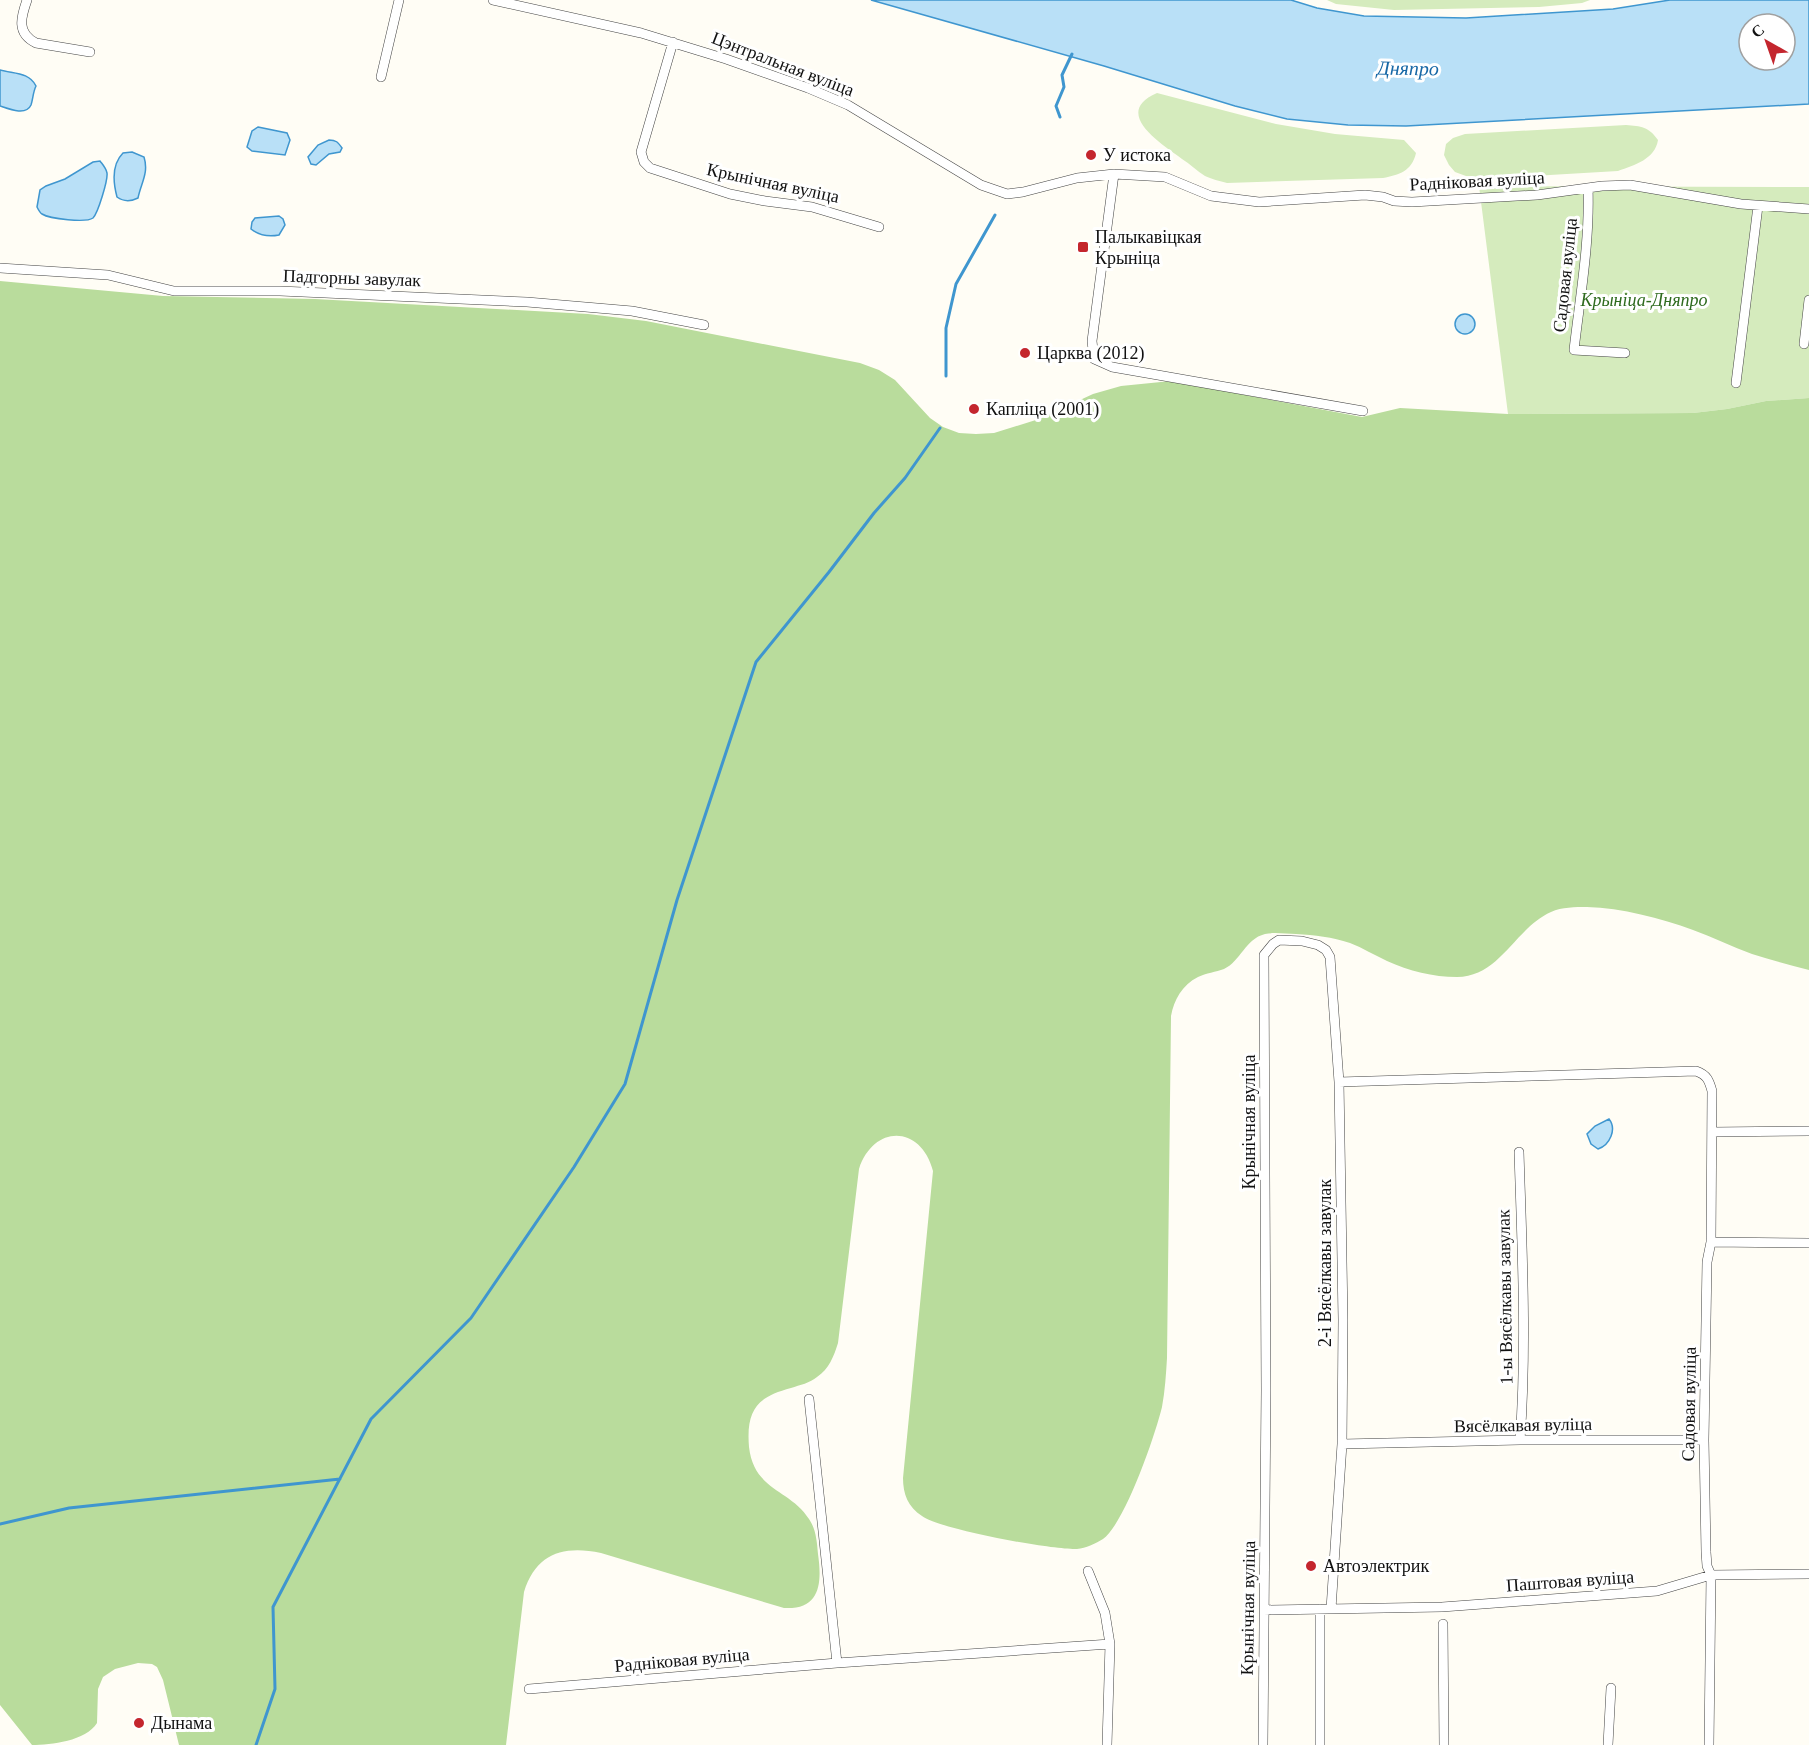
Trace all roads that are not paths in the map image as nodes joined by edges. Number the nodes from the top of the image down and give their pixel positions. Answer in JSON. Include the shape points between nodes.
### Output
{"nodes":[{"id":1,"x":27,"y":0,"type":"edge"},
{"id":2,"x":399,"y":0,"type":"edge"},
{"id":3,"x":493,"y":0,"type":"edge"},
{"id":4,"x":674,"y":42,"type":"junction"},
{"id":5,"x":90,"y":52,"type":"dead end"},
{"id":6,"x":381,"y":77,"type":"dead end"},
{"id":7,"x":1114,"y":174,"type":"junction"},
{"id":8,"x":1588,"y":188,"type":"junction"},
{"id":9,"x":1758,"y":206,"type":"junction"},
{"id":10,"x":1809,"y":209,"type":"edge"},
{"id":11,"x":879,"y":227,"type":"dead end"},
{"id":12,"x":0,"y":268,"type":"edge"},
{"id":13,"x":1809,"y":300,"type":"edge"},
{"id":14,"x":704,"y":325,"type":"dead end"},
{"id":15,"x":1804,"y":344,"type":"dead end"},
{"id":16,"x":1625,"y":353,"type":"dead end"},
{"id":17,"x":1736,"y":383,"type":"dead end"},
{"id":18,"x":1363,"y":411,"type":"dead end"},
{"id":19,"x":1339,"y":1082,"type":"junction"},
{"id":20,"x":1809,"y":1131,"type":"edge"},
{"id":21,"x":1712,"y":1132,"type":"junction"},
{"id":22,"x":1519,"y":1152,"type":"dead end"},
{"id":23,"x":1711,"y":1242,"type":"junction"},
{"id":24,"x":1809,"y":1243,"type":"edge"},
{"id":25,"x":809,"y":1399,"type":"dead end"},
{"id":26,"x":1520,"y":1440,"type":"junction"},
{"id":27,"x":1704,"y":1440,"type":"junction"},
{"id":28,"x":1342,"y":1444,"type":"junction"},
{"id":29,"x":1088,"y":1571,"type":"dead end"},
{"id":30,"x":1809,"y":1574,"type":"edge"},
{"id":31,"x":1711,"y":1575,"type":"junction"},
{"id":32,"x":1320,"y":1609,"type":"junction"},
{"id":33,"x":1331,"y":1609,"type":"junction"},
{"id":34,"x":1264,"y":1610,"type":"junction"},
{"id":35,"x":1443,"y":1624,"type":"dead end"},
{"id":36,"x":1110,"y":1644,"type":"junction"},
{"id":37,"x":837,"y":1664,"type":"junction"},
{"id":38,"x":1611,"y":1688,"type":"dead end"},
{"id":39,"x":529,"y":1689,"type":"dead end"},
{"id":40,"x":1107,"y":1745,"type":"edge"},
{"id":41,"x":1263,"y":1745,"type":"edge"},
{"id":42,"x":1320,"y":1745,"type":"edge"},
{"id":43,"x":1444,"y":1745,"type":"edge"},
{"id":44,"x":1608,"y":1745,"type":"edge"},
{"id":45,"x":1709,"y":1745,"type":"edge"}],
"edges":[{"from":1,"to":5,"type":"street","via":[[21,25],[29,40]]},
{"from":2,"to":6,"type":"street"},
{"from":3,"to":4,"type":"street","name":"Цэнтральная вуліца"},
{"from":4,"to":7,"type":"street","name":"Цэнтральная вуліца","via":[[833,97],[981,185],[1007,194]]},
{"from":4,"to":11,"type":"street","name":"Крынічная вуліца","via":[[642,152],[650,168],[730,194],[812,207]]},
{"from":7,"to":8,"type":"street","name":"Радніковая вуліца","via":[[1165,177],[1211,196],[1259,201],[1365,195],[1412,202],[1544,195]]},
{"from":7,"to":18,"type":"street","via":[[1092,341],[1094,359],[1112,367]]},
{"from":8,"to":9,"type":"street","name":"Радніковая вуліца","via":[[1630,185]]},
{"from":8,"to":16,"type":"street","name":"Садовая вуліца","via":[[1574,350]]},
{"from":9,"to":10,"type":"street","name":"Радніковая вуліца"},
{"from":9,"to":17,"type":"street"},
{"from":12,"to":14,"type":"street","name":"Падгорны завулак","via":[[108,275],[174,291],[279,291],[528,302],[632,311]]},
{"from":13,"to":15,"type":"street"},
{"from":19,"to":21,"type":"street","name":"Садовая вуліца","via":[[1696,1071],[1709,1080],[1712,1091]]},
{"from":19,"to":28,"type":"street","name":"2-і Вясёлкавы завулак"},
{"from":19,"to":34,"type":"street","name":"Крынічная вуліца","via":[[1330,957],[1318,945],[1279,940],[1264,955]]},
{"from":20,"to":21,"type":"street"},
{"from":21,"to":23,"type":"street","name":"Садовая вуліца"},
{"from":22,"to":26,"type":"street","name":"1-ы Вясёлкавы завулак","via":[[1524,1305]]},
{"from":23,"to":24,"type":"street"},
{"from":23,"to":27,"type":"street","name":"Садовая вуліца","via":[[1707,1262]]},
{"from":25,"to":37,"type":"street"},
{"from":26,"to":27,"type":"street","name":"Вясёлкавая вуліца"},
{"from":26,"to":28,"type":"street","name":"Вясёлкавая вуліца"},
{"from":27,"to":31,"type":"street","name":"Садовая вуліца","via":[[1706,1551]]},
{"from":28,"to":33,"type":"street"},
{"from":29,"to":36,"type":"street","via":[[1105,1613]]},
{"from":30,"to":31,"type":"street","name":"Паштовая вуліца"},
{"from":31,"to":33,"type":"street","name":"Паштовая вуліца","via":[[1657,1591],[1635,1593],[1442,1607]]},
{"from":31,"to":45,"type":"street","name":"Садовая вуліца"},
{"from":32,"to":33,"type":"street","name":"Паштовая вуліца"},
{"from":32,"to":34,"type":"street","name":"Паштовая вуліца"},
{"from":32,"to":42,"type":"street"},
{"from":34,"to":41,"type":"street","name":"Крынічная вуліца"},
{"from":35,"to":43,"type":"street"},
{"from":36,"to":37,"type":"street","name":"Радніковая вуліца"},
{"from":36,"to":40,"type":"street"},
{"from":37,"to":39,"type":"street","name":"Радніковая вуліца"},
{"from":38,"to":44,"type":"street"}]}
